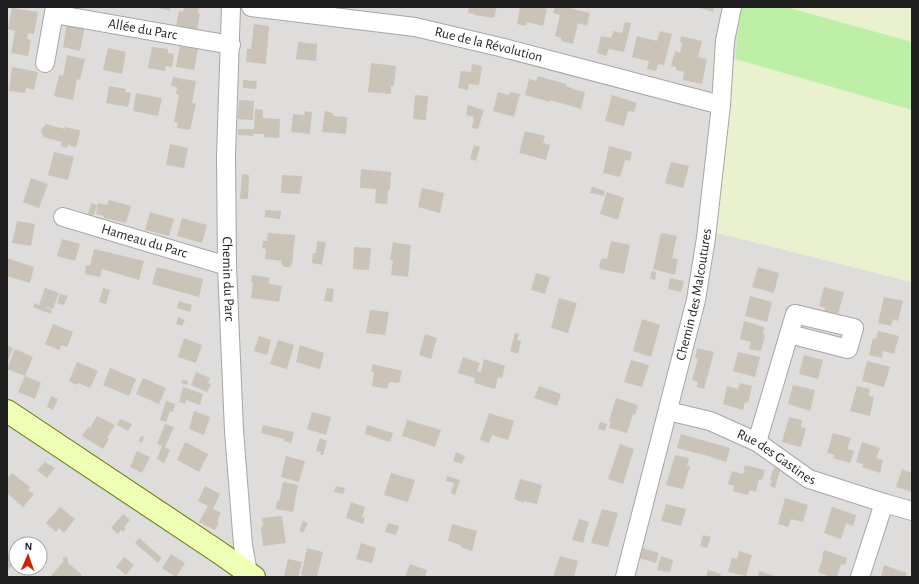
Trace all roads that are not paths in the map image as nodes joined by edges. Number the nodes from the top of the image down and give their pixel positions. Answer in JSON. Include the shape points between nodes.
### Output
{"nodes":[{"id":1,"x":231,"y":7,"type":"edge"},
{"id":2,"x":251,"y":7,"type":"edge"},
{"id":3,"x":732,"y":7,"type":"edge"},
{"id":4,"x":54,"y":10,"type":"edge"},
{"id":5,"x":323,"y":11,"type":"edge"},
{"id":6,"x":230,"y":46,"type":"junction"},
{"id":7,"x":45,"y":63,"type":"dead end"},
{"id":8,"x":721,"y":105,"type":"junction"},
{"id":9,"x":63,"y":217,"type":"dead end"},
{"id":10,"x":227,"y":266,"type":"junction"},
{"id":11,"x":789,"y":334,"type":"dead end"},
{"id":12,"x":7,"y":411,"type":"edge"},
{"id":13,"x":668,"y":411,"type":"junction"},
{"id":14,"x":7,"y":422,"type":"edge"},
{"id":15,"x":757,"y":442,"type":"junction"},
{"id":16,"x":884,"y":503,"type":"junction"},
{"id":17,"x":912,"y":511,"type":"edge"},
{"id":18,"x":235,"y":554,"type":"junction"},
{"id":19,"x":247,"y":576,"type":"edge"},
{"id":20,"x":625,"y":577,"type":"edge"},
{"id":21,"x":860,"y":577,"type":"edge"}],
"edges":[{"from":1,"to":6,"type":"street","name":"Chemin du Parc"},
{"from":2,"to":5,"type":"street","name":"Rue de la Révolution"},
{"from":3,"to":8,"type":"street","name":"Chemin des Malcoutures","via":[[725,41]]},
{"from":4,"to":6,"type":"street","name":"Allée du Parc"},
{"from":4,"to":7,"type":"street","name":"Allée du Parc"},
{"from":5,"to":8,"type":"street","name":"Rue de la Révolution","via":[[415,27],[504,48]]},
{"from":6,"to":10,"type":"street","name":"Chemin du Parc","via":[[226,156]]},
{"from":8,"to":13,"type":"street","name":"Chemin des Malcoutures","via":[[706,238],[696,300]]},
{"from":9,"to":10,"type":"street","name":"Hameau du Parc"},
{"from":10,"to":18,"type":"street","name":"Chemin du Parc","via":[[234,431]]},
{"from":11,"to":15,"type":"street"},
{"from":12,"to":18,"type":"main road"},
{"from":13,"to":15,"type":"street","name":"Rue des Gastines","via":[[710,421]]},
{"from":13,"to":20,"type":"street","name":"Chemin des Malcoutures"},
{"from":14,"to":19,"type":"main road"},
{"from":15,"to":16,"type":"street","name":"Rue des Gastines","via":[[809,479]]},
{"from":16,"to":17,"type":"street","name":"Rue des Gastines"},
{"from":16,"to":21,"type":"street"},
{"from":18,"to":19,"type":"main road"}]}
